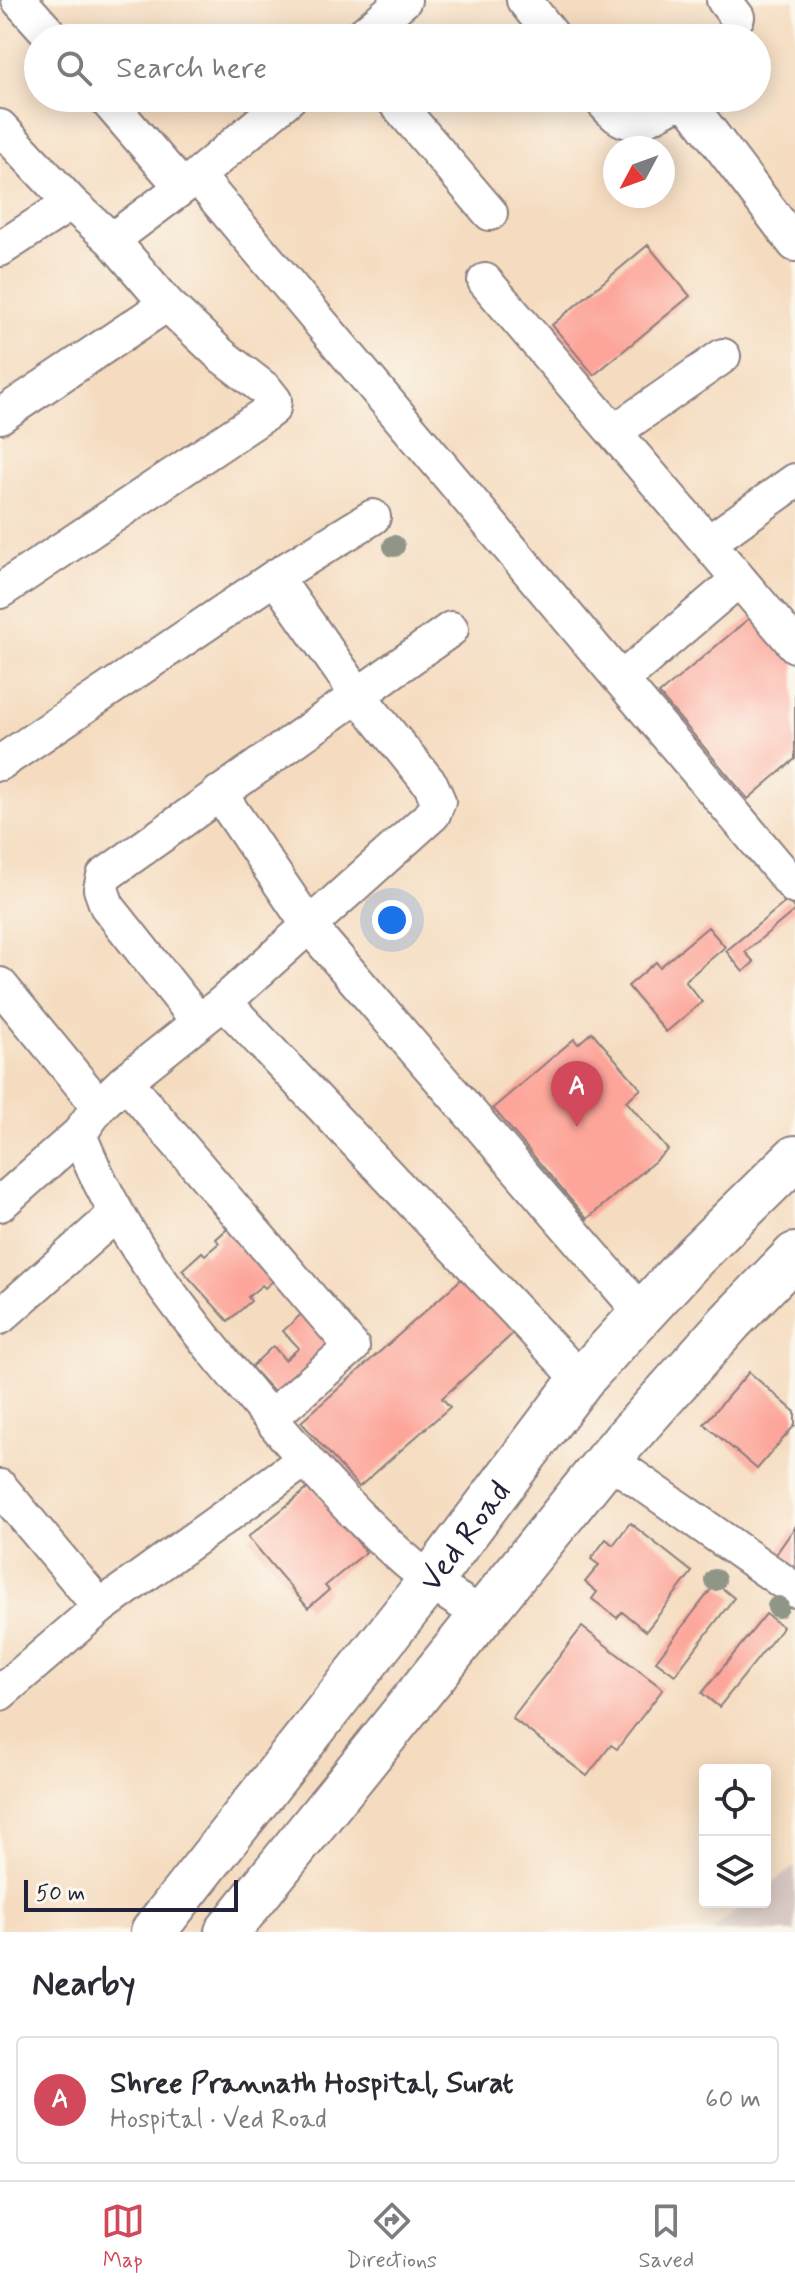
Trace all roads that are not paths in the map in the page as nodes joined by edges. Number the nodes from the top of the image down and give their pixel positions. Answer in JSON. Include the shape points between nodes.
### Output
{"nodes":[{"id":1,"x":19,"y":0,"type":"edge"},
{"id":2,"x":524,"y":0,"type":"edge"},
{"id":3,"x":390,"y":5,"type":"edge"},
{"id":4,"x":40,"y":24,"type":"edge"},
{"id":5,"x":372,"y":24,"type":"edge"},
{"id":6,"x":543,"y":24,"type":"edge"},
{"id":7,"x":119,"y":112,"type":"edge"},
{"id":8,"x":272,"y":112,"type":"edge"},
{"id":9,"x":404,"y":112,"type":"edge"},
{"id":10,"x":611,"y":112,"type":"edge"},
{"id":11,"x":656,"y":112,"type":"edge"},
{"id":12,"x":695,"y":112,"type":"edge"},
{"id":13,"x":0,"y":127,"type":"edge"},
{"id":14,"x":190,"y":182,"type":"junction"},
{"id":15,"x":71,"y":203,"type":"junction"},
{"id":16,"x":490,"y":213,"type":"dead end"},
{"id":17,"x":112,"y":240,"type":"junction"},
{"id":18,"x":795,"y":244,"type":"edge"},
{"id":19,"x":0,"y":249,"type":"edge"},
{"id":20,"x":485,"y":281,"type":"dead end"},
{"id":21,"x":167,"y":304,"type":"junction"},
{"id":22,"x":723,"y":356,"type":"dead end"},
{"id":23,"x":0,"y":416,"type":"edge"},
{"id":24,"x":614,"y":432,"type":"junction"},
{"id":25,"x":795,"y":481,"type":"edge"},
{"id":26,"x":373,"y":517,"type":"dead end"},
{"id":27,"x":708,"y":543,"type":"junction"},
{"id":28,"x":275,"y":577,"type":"junction"},
{"id":29,"x":739,"y":579,"type":"junction"},
{"id":30,"x":0,"y":591,"type":"edge"},
{"id":31,"x":451,"y":629,"type":"dead end"},
{"id":32,"x":795,"y":645,"type":"edge"},
{"id":33,"x":621,"y":680,"type":"junction"},
{"id":34,"x":358,"y":695,"type":"junction"},
{"id":35,"x":0,"y":763,"type":"edge"},
{"id":36,"x":219,"y":793,"type":"junction"},
{"id":37,"x":795,"y":887,"type":"edge"},
{"id":38,"x":310,"y":927,"type":"junction"},
{"id":39,"x":0,"y":985,"type":"edge"},
{"id":40,"x":212,"y":1012,"type":"junction"},
{"id":41,"x":125,"y":1081,"type":"junction"},
{"id":42,"x":99,"y":1106,"type":"junction"},
{"id":43,"x":79,"y":1134,"type":"junction"},
{"id":44,"x":795,"y":1158,"type":"edge"},
{"id":45,"x":0,"y":1204,"type":"edge"},
{"id":46,"x":116,"y":1214,"type":"junction"},
{"id":47,"x":795,"y":1255,"type":"edge"},
{"id":48,"x":641,"y":1312,"type":"junction"},
{"id":49,"x":0,"y":1317,"type":"edge"},
{"id":50,"x":581,"y":1380,"type":"junction"},
{"id":51,"x":270,"y":1418,"type":"junction"},
{"id":52,"x":608,"y":1459,"type":"junction"},
{"id":53,"x":304,"y":1460,"type":"junction"},
{"id":54,"x":0,"y":1487,"type":"edge"},
{"id":55,"x":430,"y":1581,"type":"junction"},
{"id":56,"x":795,"y":1590,"type":"edge"},
{"id":57,"x":100,"y":1607,"type":"junction"},
{"id":58,"x":484,"y":1616,"type":"junction"},
{"id":59,"x":0,"y":1693,"type":"edge"},
{"id":60,"x":153,"y":1932,"type":"edge"},
{"id":61,"x":227,"y":1932,"type":"edge"}],
"edges":[{"from":1,"to":4,"type":"street"},
{"from":2,"to":6,"type":"street"},
{"from":3,"to":5,"type":"street"},
{"from":7,"to":14,"type":"street"},
{"from":8,"to":14,"type":"street"},
{"from":9,"to":16,"type":"street"},
{"from":10,"to":11,"type":"street","via":[[630,122]]},
{"from":12,"to":18,"type":"street"},
{"from":13,"to":15,"type":"street"},
{"from":14,"to":17,"type":"street"},
{"from":14,"to":33,"type":"street"},
{"from":15,"to":17,"type":"street"},
{"from":15,"to":19,"type":"street"},
{"from":17,"to":21,"type":"street"},
{"from":20,"to":24,"type":"street"},
{"from":21,"to":23,"type":"street"},
{"from":21,"to":30,"type":"street","via":[[266,390],[273,408]]},
{"from":22,"to":24,"type":"street"},
{"from":24,"to":27,"type":"street"},
{"from":25,"to":27,"type":"street"},
{"from":26,"to":28,"type":"street"},
{"from":27,"to":29,"type":"street"},
{"from":28,"to":34,"type":"street"},
{"from":28,"to":35,"type":"street"},
{"from":29,"to":32,"type":"street"},
{"from":29,"to":33,"type":"street"},
{"from":31,"to":34,"type":"street"},
{"from":33,"to":37,"type":"street"},
{"from":34,"to":36,"type":"street"},
{"from":34,"to":38,"type":"street","via":[[431,785],[438,801],[433,814]]},
{"from":36,"to":38,"type":"street"},
{"from":36,"to":40,"type":"street","via":[[104,876],[101,889],[107,906]]},
{"from":38,"to":40,"type":"street"},
{"from":38,"to":48,"type":"street"},
{"from":39,"to":42,"type":"street"},
{"from":40,"to":41,"type":"street"},
{"from":40,"to":50,"type":"street"},
{"from":41,"to":42,"type":"street"},
{"from":41,"to":51,"type":"street","via":[[352,1347]]},
{"from":42,"to":43,"type":"street"},
{"from":43,"to":45,"type":"street"},
{"from":43,"to":46,"type":"street"},
{"from":44,"to":48,"type":"main road","name":"Ved Road"},
{"from":46,"to":49,"type":"street"},
{"from":46,"to":51,"type":"street","via":[[190,1322]]},
{"from":47,"to":52,"type":"main road","name":"Ved Road"},
{"from":48,"to":50,"type":"main road","name":"Ved Road"},
{"from":50,"to":55,"type":"main road","name":"Ved Road"},
{"from":51,"to":53,"type":"street"},
{"from":52,"to":56,"type":"street"},
{"from":52,"to":58,"type":"main road","name":"Ved Road"},
{"from":53,"to":55,"type":"street"},
{"from":53,"to":57,"type":"street"},
{"from":54,"to":57,"type":"street"},
{"from":55,"to":58,"type":"street"},
{"from":55,"to":60,"type":"main road","name":"Ved Road"},
{"from":57,"to":59,"type":"street"},
{"from":58,"to":61,"type":"main road","name":"Ved Road"}]}
